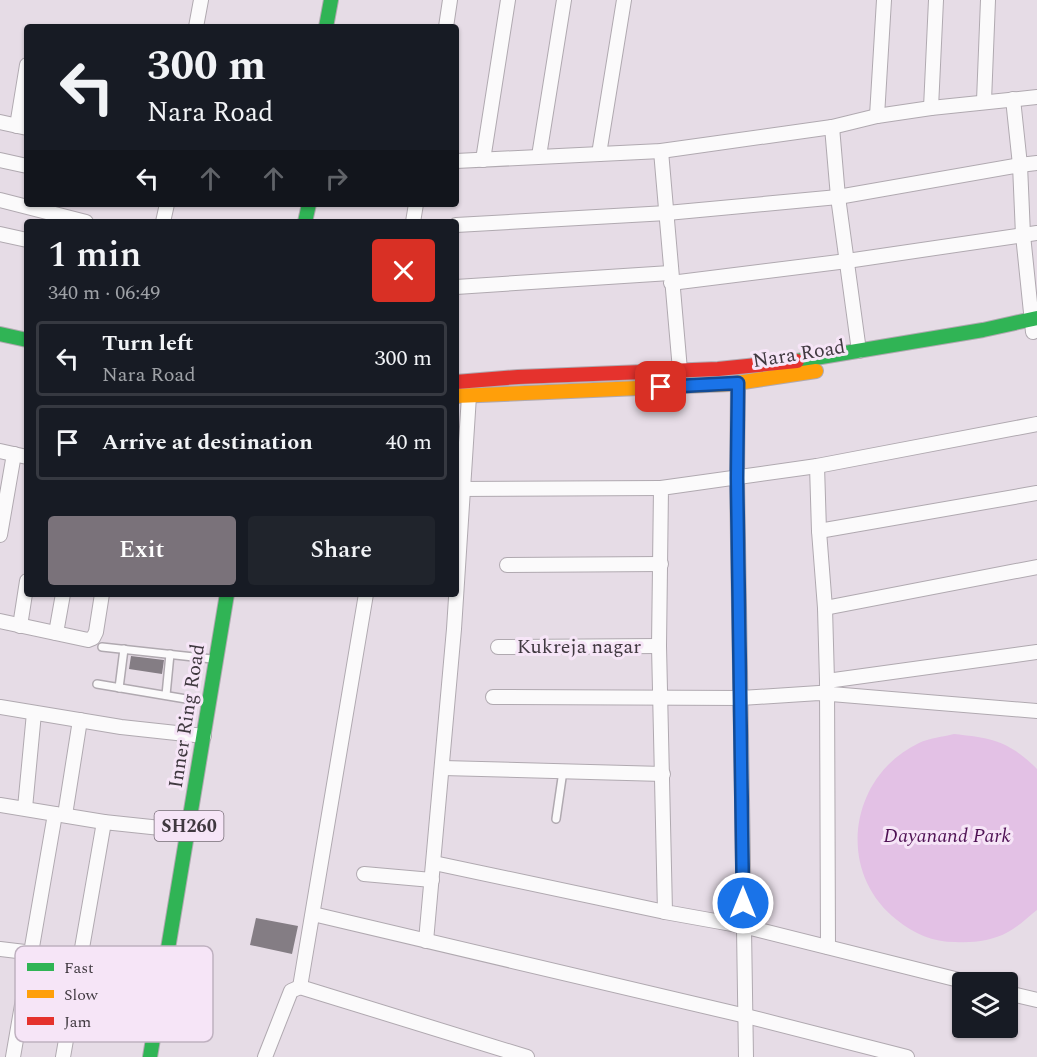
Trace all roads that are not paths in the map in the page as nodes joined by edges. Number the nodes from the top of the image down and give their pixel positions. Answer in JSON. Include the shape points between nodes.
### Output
{"nodes":[{"id":1,"x":201,"y":0,"type":"edge"},
{"id":2,"x":331,"y":0,"type":"edge"},
{"id":3,"x":344,"y":0,"type":"edge"},
{"id":4,"x":450,"y":0,"type":"edge"},
{"id":5,"x":508,"y":0,"type":"edge"},
{"id":6,"x":564,"y":0,"type":"edge"},
{"id":7,"x":624,"y":0,"type":"edge"},
{"id":8,"x":884,"y":0,"type":"edge"},
{"id":9,"x":936,"y":0,"type":"edge"},
{"id":10,"x":988,"y":0,"type":"edge"},
{"id":11,"x":197,"y":24,"type":"edge"},
{"id":12,"x":327,"y":24,"type":"edge"},
{"id":13,"x":340,"y":24,"type":"edge"},
{"id":14,"x":446,"y":24,"type":"edge"},
{"id":15,"x":1037,"y":97,"type":"edge"},
{"id":16,"x":1013,"y":99,"type":"junction"},
{"id":17,"x":984,"y":101,"type":"junction"},
{"id":18,"x":24,"y":102,"type":"edge"},
{"id":19,"x":931,"y":108,"type":"junction"},
{"id":20,"x":878,"y":116,"type":"junction"},
{"id":21,"x":0,"y":122,"type":"edge"},
{"id":22,"x":22,"y":127,"type":"edge"},
{"id":23,"x":832,"y":127,"type":"junction"},
{"id":24,"x":661,"y":150,"type":"junction"},
{"id":25,"x":598,"y":154,"type":"junction"},
{"id":26,"x":539,"y":156,"type":"junction"},
{"id":27,"x":0,"y":159,"type":"edge"},
{"id":28,"x":483,"y":160,"type":"junction"},
{"id":29,"x":459,"y":161,"type":"edge"},
{"id":30,"x":1037,"y":163,"type":"edge"},
{"id":31,"x":24,"y":165,"type":"edge"},
{"id":32,"x":1020,"y":165,"type":"junction"},
{"id":33,"x":838,"y":197,"type":"junction"},
{"id":34,"x":0,"y":200,"type":"edge"},
{"id":35,"x":24,"y":206,"type":"edge"},
{"id":36,"x":27,"y":207,"type":"edge"},
{"id":37,"x":667,"y":213,"type":"junction"},
{"id":38,"x":74,"y":219,"type":"edge"},
{"id":39,"x":459,"y":225,"type":"edge"},
{"id":40,"x":0,"y":234,"type":"edge"},
{"id":41,"x":1030,"y":234,"type":"edge"},
{"id":42,"x":24,"y":239,"type":"edge"},
{"id":43,"x":847,"y":261,"type":"junction"},
{"id":44,"x":671,"y":278,"type":"junction"},
{"id":45,"x":459,"y":287,"type":"edge"},
{"id":46,"x":1034,"y":325,"type":"edge"},
{"id":47,"x":0,"y":333,"type":"edge"},
{"id":48,"x":24,"y":339,"type":"edge"},
{"id":49,"x":0,"y":346,"type":"edge"},
{"id":50,"x":24,"y":351,"type":"edge"},
{"id":51,"x":859,"y":351,"type":"junction"},
{"id":52,"x":680,"y":370,"type":"junction"},
{"id":53,"x":459,"y":382,"type":"edge"},
{"id":54,"x":738,"y":383,"type":"junction"},
{"id":55,"x":463,"y":396,"type":"edge"},
{"id":56,"x":1037,"y":424,"type":"edge"},
{"id":57,"x":14,"y":454,"type":"edge"},
{"id":58,"x":817,"y":466,"type":"junction"},
{"id":59,"x":737,"y":478,"type":"junction"},
{"id":60,"x":661,"y":488,"type":"junction"},
{"id":61,"x":460,"y":489,"type":"edge"},
{"id":62,"x":1037,"y":493,"type":"edge"},
{"id":63,"x":459,"y":505,"type":"edge"},
{"id":64,"x":819,"y":531,"type":"junction"},
{"id":65,"x":0,"y":535,"type":"edge"},
{"id":66,"x":661,"y":564,"type":"junction"},
{"id":67,"x":507,"y":565,"type":"dead end"},
{"id":68,"x":1037,"y":567,"type":"edge"},
{"id":69,"x":25,"y":597,"type":"edge"},
{"id":70,"x":62,"y":597,"type":"edge"},
{"id":71,"x":102,"y":597,"type":"edge"},
{"id":72,"x":226,"y":597,"type":"edge"},
{"id":73,"x":236,"y":597,"type":"edge"},
{"id":74,"x":366,"y":597,"type":"edge"},
{"id":75,"x":453,"y":597,"type":"edge"},
{"id":76,"x":825,"y":608,"type":"junction"},
{"id":77,"x":0,"y":621,"type":"edge"},
{"id":78,"x":20,"y":626,"type":"junction"},
{"id":79,"x":56,"y":633,"type":"junction"},
{"id":80,"x":659,"y":646,"type":"junction"},
{"id":81,"x":102,"y":647,"type":"dead end"},
{"id":82,"x":498,"y":647,"type":"dead end"},
{"id":83,"x":124,"y":649,"type":"junction"},
{"id":84,"x":1037,"y":652,"type":"edge"},
{"id":85,"x":170,"y":654,"type":"junction"},
{"id":86,"x":215,"y":659,"type":"junction"},
{"id":87,"x":97,"y":684,"type":"dead end"},
{"id":88,"x":827,"y":687,"type":"junction"},
{"id":89,"x":119,"y":688,"type":"junction"},
{"id":90,"x":166,"y":695,"type":"junction"},
{"id":91,"x":493,"y":696,"type":"dead end"},
{"id":92,"x":661,"y":698,"type":"junction"},
{"id":93,"x":741,"y":698,"type":"junction"},
{"id":94,"x":209,"y":703,"type":"junction"},
{"id":95,"x":0,"y":707,"type":"edge"},
{"id":96,"x":1037,"y":711,"type":"edge"},
{"id":97,"x":34,"y":713,"type":"junction"},
{"id":98,"x":81,"y":720,"type":"junction"},
{"id":99,"x":204,"y":736,"type":"junction"},
{"id":100,"x":443,"y":768,"type":"junction"},
{"id":101,"x":562,"y":771,"type":"junction"},
{"id":102,"x":663,"y":774,"type":"junction"},
{"id":103,"x":25,"y":808,"type":"junction"},
{"id":104,"x":1,"y":809,"type":"edge"},
{"id":105,"x":60,"y":814,"type":"junction"},
{"id":106,"x":556,"y":819,"type":"dead end"},
{"id":107,"x":104,"y":822,"type":"junction"},
{"id":108,"x":189,"y":831,"type":"junction"},
{"id":109,"x":434,"y":863,"type":"junction"},
{"id":110,"x":364,"y":874,"type":"dead end"},
{"id":111,"x":432,"y":880,"type":"junction"},
{"id":112,"x":665,"y":912,"type":"junction"},
{"id":113,"x":313,"y":914,"type":"junction"},
{"id":114,"x":743,"y":926,"type":"junction"},
{"id":115,"x":426,"y":941,"type":"junction"},
{"id":116,"x":32,"y":946,"type":"edge"},
{"id":117,"x":82,"y":946,"type":"edge"},
{"id":118,"x":170,"y":946,"type":"edge"},
{"id":119,"x":181,"y":946,"type":"edge"},
{"id":120,"x":828,"y":947,"type":"junction"},
{"id":121,"x":0,"y":949,"type":"edge"},
{"id":122,"x":15,"y":950,"type":"edge"},
{"id":123,"x":952,"y":978,"type":"edge"},
{"id":124,"x":300,"y":987,"type":"junction"},
{"id":125,"x":1018,"y":995,"type":"edge"},
{"id":126,"x":1037,"y":1000,"type":"edge"},
{"id":127,"x":746,"y":1016,"type":"junction"},
{"id":128,"x":16,"y":1042,"type":"edge"},
{"id":129,"x":66,"y":1042,"type":"edge"},
{"id":130,"x":153,"y":1042,"type":"edge"},
{"id":131,"x":164,"y":1042,"type":"edge"},
{"id":132,"x":13,"y":1057,"type":"edge"},
{"id":133,"x":63,"y":1057,"type":"edge"},
{"id":134,"x":150,"y":1057,"type":"edge"},
{"id":135,"x":161,"y":1057,"type":"edge"},
{"id":136,"x":265,"y":1057,"type":"edge"},
{"id":137,"x":527,"y":1057,"type":"edge"},
{"id":138,"x":746,"y":1057,"type":"edge"},
{"id":139,"x":907,"y":1057,"type":"edge"}],
"edges":[{"from":1,"to":11,"type":"street"},
{"from":2,"to":12,"type":"main road"},
{"from":3,"to":13,"type":"main road"},
{"from":4,"to":14,"type":"street"},
{"from":5,"to":28,"type":"street"},
{"from":6,"to":26,"type":"street"},
{"from":7,"to":25,"type":"street"},
{"from":8,"to":20,"type":"street"},
{"from":9,"to":19,"type":"street"},
{"from":10,"to":17,"type":"street"},
{"from":15,"to":16,"type":"street"},
{"from":16,"to":17,"type":"street"},
{"from":16,"to":32,"type":"street"},
{"from":17,"to":19,"type":"street"},
{"from":18,"to":22,"type":"street"},
{"from":19,"to":20,"type":"street"},
{"from":20,"to":23,"type":"street"},
{"from":21,"to":22,"type":"street"},
{"from":23,"to":24,"type":"street"},
{"from":23,"to":33,"type":"street"},
{"from":24,"to":25,"type":"street"},
{"from":24,"to":37,"type":"street"},
{"from":25,"to":26,"type":"street"},
{"from":26,"to":28,"type":"street"},
{"from":27,"to":31,"type":"street"},
{"from":28,"to":29,"type":"street"},
{"from":30,"to":32,"type":"street"},
{"from":32,"to":33,"type":"street"},
{"from":32,"to":41,"type":"street"},
{"from":33,"to":37,"type":"street"},
{"from":33,"to":43,"type":"street"},
{"from":34,"to":35,"type":"street"},
{"from":36,"to":38,"type":"street"},
{"from":37,"to":39,"type":"street"},
{"from":37,"to":44,"type":"street"},
{"from":40,"to":42,"type":"street"},
{"from":41,"to":43,"type":"street"},
{"from":41,"to":46,"type":"street"},
{"from":43,"to":44,"type":"street"},
{"from":43,"to":51,"type":"street"},
{"from":44,"to":45,"type":"street"},
{"from":44,"to":52,"type":"street"},
{"from":46,"to":51,"type":"main road"},
{"from":46,"to":54,"type":"main road","name":"Nara Road","via":[[861,364]]},
{"from":47,"to":48,"type":"main road"},
{"from":49,"to":50,"type":"main road"},
{"from":51,"to":52,"type":"main road","via":[[817,359]]},
{"from":52,"to":53,"type":"main road"},
{"from":54,"to":55,"type":"main road","name":"Nara Road"},
{"from":54,"to":59,"type":"street"},
{"from":55,"to":61,"type":"street"},
{"from":56,"to":58,"type":"street"},
{"from":57,"to":65,"type":"street"},
{"from":58,"to":59,"type":"street"},
{"from":58,"to":64,"type":"street"},
{"from":59,"to":60,"type":"street"},
{"from":59,"to":93,"type":"street"},
{"from":60,"to":61,"type":"street"},
{"from":60,"to":66,"type":"street"},
{"from":61,"to":63,"type":"street"},
{"from":62,"to":64,"type":"street"},
{"from":64,"to":76,"type":"street"},
{"from":66,"to":67,"type":"street"},
{"from":66,"to":80,"type":"street"},
{"from":68,"to":76,"type":"street"},
{"from":69,"to":78,"type":"street"},
{"from":70,"to":79,"type":"street"},
{"from":71,"to":79,"type":"street","via":[[93,638]]},
{"from":72,"to":86,"type":"main road","name":"Inner Ring Road","number":"SH260"},
{"from":73,"to":119,"type":"main road","name":"Inner Ring Road"},
{"from":74,"to":113,"type":"street"},
{"from":75,"to":100,"type":"street"},
{"from":76,"to":88,"type":"street"},
{"from":77,"to":78,"type":"street"},
{"from":78,"to":79,"type":"street"},
{"from":80,"to":82,"type":"street","name":"Kukreja nagar"},
{"from":80,"to":92,"type":"street"},
{"from":81,"to":83,"type":"lane"},
{"from":83,"to":85,"type":"lane"},
{"from":83,"to":89,"type":"lane"},
{"from":84,"to":88,"type":"street"},
{"from":85,"to":86,"type":"lane"},
{"from":85,"to":90,"type":"lane"},
{"from":86,"to":94,"type":"main road","name":"Inner Ring Road","number":"SH260"},
{"from":87,"to":89,"type":"lane"},
{"from":88,"to":93,"type":"street"},
{"from":88,"to":96,"type":"street"},
{"from":88,"to":120,"type":"street"},
{"from":89,"to":90,"type":"lane"},
{"from":90,"to":94,"type":"lane"},
{"from":91,"to":92,"type":"street"},
{"from":92,"to":93,"type":"street"},
{"from":92,"to":102,"type":"street"},
{"from":93,"to":114,"type":"street"},
{"from":94,"to":99,"type":"main road","name":"Inner Ring Road","number":"SH260"},
{"from":95,"to":97,"type":"street"},
{"from":97,"to":98,"type":"street"},
{"from":97,"to":103,"type":"street"},
{"from":98,"to":99,"type":"street"},
{"from":98,"to":105,"type":"street"},
{"from":99,"to":108,"type":"main road","name":"Inner Ring Road","number":"SH260"},
{"from":100,"to":101,"type":"street"},
{"from":100,"to":109,"type":"street"},
{"from":101,"to":102,"type":"street"},
{"from":101,"to":106,"type":"lane"},
{"from":102,"to":112,"type":"street"},
{"from":103,"to":104,"type":"street"},
{"from":103,"to":105,"type":"street"},
{"from":105,"to":107,"type":"street"},
{"from":105,"to":116,"type":"street"},
{"from":107,"to":108,"type":"street"},
{"from":107,"to":117,"type":"street"},
{"from":108,"to":118,"type":"main road","name":"Inner Ring Road","number":"SH260"},
{"from":109,"to":111,"type":"street"},
{"from":109,"to":112,"type":"street"},
{"from":110,"to":111,"type":"street"},
{"from":111,"to":115,"type":"street"},
{"from":112,"to":114,"type":"street"},
{"from":113,"to":115,"type":"street"},
{"from":113,"to":124,"type":"street"},
{"from":114,"to":120,"type":"street"},
{"from":114,"to":127,"type":"street"},
{"from":115,"to":127,"type":"street"},
{"from":120,"to":123,"type":"street"},
{"from":121,"to":122,"type":"street"},
{"from":124,"to":136,"type":"street","via":[[291,991]]},
{"from":124,"to":137,"type":"street"},
{"from":125,"to":126,"type":"street"},
{"from":127,"to":138,"type":"street"},
{"from":127,"to":139,"type":"street"},
{"from":128,"to":132,"type":"street"},
{"from":129,"to":133,"type":"street"},
{"from":130,"to":134,"type":"main road","name":"Inner Ring Road","number":"SH260"},
{"from":131,"to":135,"type":"main road","name":"Inner Ring Road"}]}
